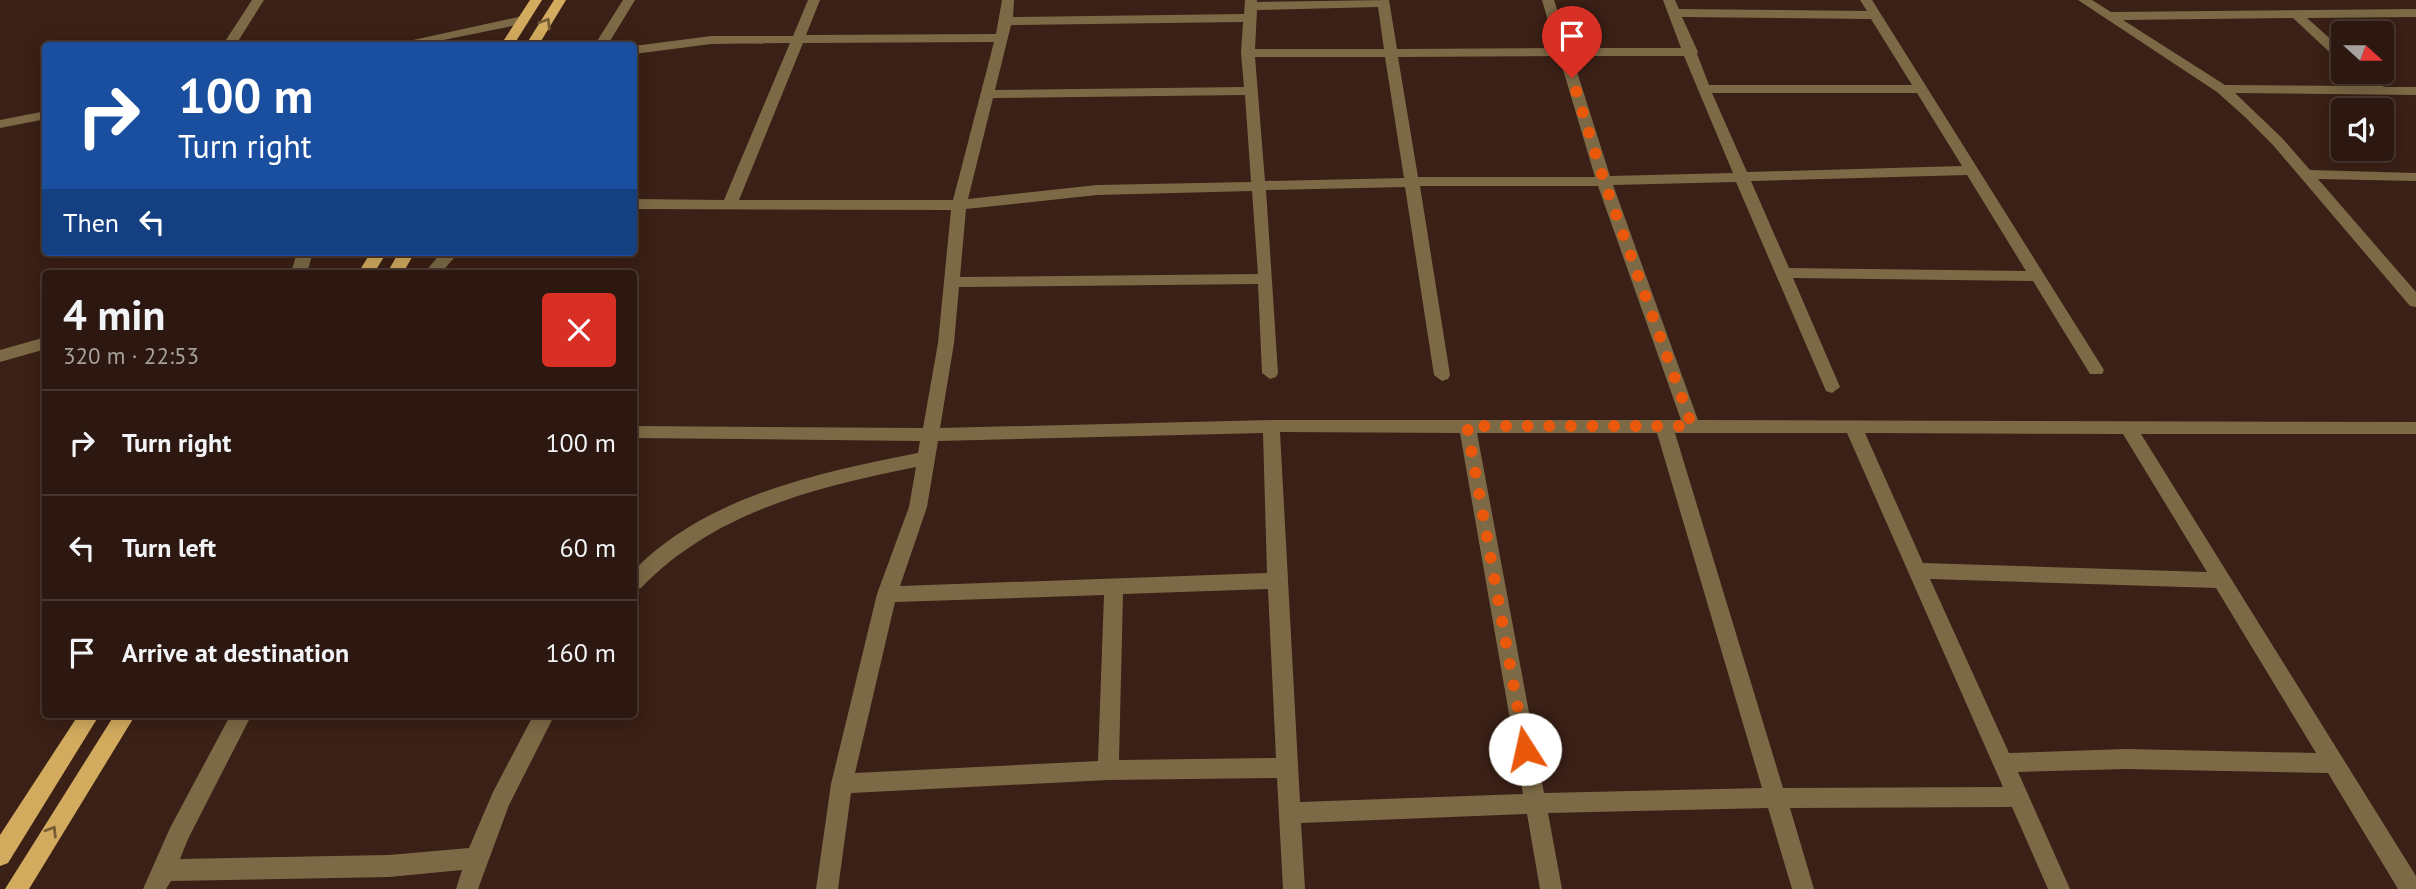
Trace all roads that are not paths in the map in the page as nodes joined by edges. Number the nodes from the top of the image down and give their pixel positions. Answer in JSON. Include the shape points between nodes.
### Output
{"nodes":[{"id":1,"x":258,"y":0,"type":"edge"},
{"id":2,"x":536,"y":0,"type":"edge"},
{"id":3,"x":560,"y":0,"type":"edge"},
{"id":4,"x":629,"y":0,"type":"edge"},
{"id":5,"x":814,"y":0,"type":"edge"},
{"id":6,"x":1008,"y":0,"type":"edge"},
{"id":7,"x":1548,"y":0,"type":"edge"},
{"id":8,"x":1866,"y":0,"type":"edge"},
{"id":9,"x":2084,"y":0,"type":"edge"},
{"id":10,"x":1383,"y":2,"type":"edge"},
{"id":11,"x":1672,"y":6,"type":"edge"},
{"id":12,"x":1251,"y":8,"type":"edge"},
{"id":13,"x":2416,"y":13,"type":"edge"},
{"id":14,"x":1873,"y":15,"type":"junction"},
{"id":15,"x":2108,"y":16,"type":"junction"},
{"id":16,"x":2298,"y":16,"type":"junction"},
{"id":17,"x":523,"y":20,"type":"junction"},
{"id":18,"x":1004,"y":30,"type":"junction"},
{"id":19,"x":798,"y":39,"type":"junction"},
{"id":20,"x":231,"y":42,"type":"edge"},
{"id":21,"x":412,"y":42,"type":"edge"},
{"id":22,"x":509,"y":42,"type":"edge"},
{"id":23,"x":534,"y":42,"type":"edge"},
{"id":24,"x":603,"y":42,"type":"edge"},
{"id":25,"x":2331,"y":46,"type":"edge"},
{"id":26,"x":637,"y":50,"type":"edge"},
{"id":27,"x":1564,"y":52,"type":"junction"},
{"id":28,"x":1692,"y":52,"type":"junction"},
{"id":29,"x":1248,"y":53,"type":"junction"},
{"id":30,"x":1389,"y":53,"type":"junction"},
{"id":31,"x":2373,"y":84,"type":"edge"},
{"id":32,"x":1704,"y":89,"type":"junction"},
{"id":33,"x":1920,"y":89,"type":"junction"},
{"id":34,"x":2221,"y":89,"type":"junction"},
{"id":35,"x":1252,"y":91,"type":"junction"},
{"id":36,"x":2381,"y":91,"type":"junction"},
{"id":37,"x":2416,"y":91,"type":"edge"},
{"id":38,"x":987,"y":94,"type":"junction"},
{"id":39,"x":42,"y":116,"type":"edge"},
{"id":40,"x":0,"y":124,"type":"edge"},
{"id":41,"x":1971,"y":170,"type":"junction"},
{"id":42,"x":2304,"y":174,"type":"junction"},
{"id":43,"x":1741,"y":175,"type":"junction"},
{"id":44,"x":2416,"y":177,"type":"edge"},
{"id":45,"x":1604,"y":181,"type":"junction"},
{"id":46,"x":1412,"y":182,"type":"junction"},
{"id":47,"x":1258,"y":187,"type":"junction"},
{"id":48,"x":637,"y":204,"type":"edge"},
{"id":49,"x":729,"y":205,"type":"junction"},
{"id":50,"x":959,"y":205,"type":"junction"},
{"id":51,"x":447,"y":256,"type":"edge"},
{"id":52,"x":435,"y":270,"type":"edge"},
{"id":53,"x":1783,"y":273,"type":"junction"},
{"id":54,"x":2035,"y":276,"type":"junction"},
{"id":55,"x":2416,"y":276,"type":"edge"},
{"id":56,"x":2394,"y":278,"type":"junction"},
{"id":57,"x":1266,"y":279,"type":"junction"},
{"id":58,"x":954,"y":282,"type":"junction"},
{"id":59,"x":2416,"y":302,"type":"edge"},
{"id":60,"x":42,"y":344,"type":"edge"},
{"id":61,"x":0,"y":356,"type":"edge"},
{"id":62,"x":2096,"y":370,"type":"dead end"},
{"id":63,"x":1270,"y":373,"type":"dead end"},
{"id":64,"x":1441,"y":375,"type":"dead end"},
{"id":65,"x":1832,"y":387,"type":"dead end"},
{"id":66,"x":1271,"y":426,"type":"junction"},
{"id":67,"x":1467,"y":426,"type":"junction"},
{"id":68,"x":1664,"y":426,"type":"junction"},
{"id":69,"x":1692,"y":426,"type":"junction"},
{"id":70,"x":1853,"y":427,"type":"junction"},
{"id":71,"x":2128,"y":427,"type":"junction"},
{"id":72,"x":2416,"y":428,"type":"edge"},
{"id":73,"x":637,"y":432,"type":"edge"},
{"id":74,"x":932,"y":435,"type":"junction"},
{"id":75,"x":928,"y":458,"type":"junction"},
{"id":76,"x":1917,"y":571,"type":"junction"},
{"id":77,"x":637,"y":579,"type":"edge"},
{"id":78,"x":2222,"y":580,"type":"junction"},
{"id":79,"x":1277,"y":581,"type":"junction"},
{"id":80,"x":1114,"y":587,"type":"junction"},
{"id":81,"x":887,"y":594,"type":"junction"},
{"id":82,"x":87,"y":718,"type":"edge"},
{"id":83,"x":123,"y":718,"type":"edge"},
{"id":84,"x":240,"y":718,"type":"edge"},
{"id":85,"x":543,"y":718,"type":"edge"},
{"id":86,"x":2002,"y":763,"type":"junction"},
{"id":87,"x":2334,"y":763,"type":"junction"},
{"id":88,"x":1288,"y":768,"type":"junction"},
{"id":89,"x":1108,"y":770,"type":"junction"},
{"id":90,"x":842,"y":784,"type":"junction"},
{"id":91,"x":2018,"y":797,"type":"junction"},
{"id":92,"x":1776,"y":798,"type":"junction"},
{"id":93,"x":1535,"y":804,"type":"junction"},
{"id":94,"x":1291,"y":813,"type":"junction"},
{"id":95,"x":0,"y":855,"type":"edge"},
{"id":96,"x":476,"y":858,"type":"junction"},
{"id":97,"x":159,"y":880,"type":"edge"},
{"id":98,"x":16,"y":889,"type":"edge"},
{"id":99,"x":467,"y":889,"type":"edge"},
{"id":100,"x":827,"y":889,"type":"edge"},
{"id":101,"x":1294,"y":889,"type":"edge"},
{"id":102,"x":1551,"y":889,"type":"edge"},
{"id":103,"x":1803,"y":889,"type":"edge"},
{"id":104,"x":2059,"y":889,"type":"edge"},
{"id":105,"x":2412,"y":889,"type":"edge"}],
"edges":[{"from":1,"to":20,"type":"street"},
{"from":2,"to":17,"type":"main road"},
{"from":23,"to":3,"type":"main road","one_way":true},
{"from":4,"to":24,"type":"street"},
{"from":5,"to":19,"type":"street"},
{"from":6,"to":18,"type":"street"},
{"from":7,"to":27,"type":"street"},
{"from":8,"to":14,"type":"street"},
{"from":9,"to":15,"type":"street"},
{"from":10,"to":12,"type":"street"},
{"from":10,"to":30,"type":"street"},
{"from":11,"to":14,"type":"street"},
{"from":11,"to":28,"type":"street"},
{"from":12,"to":18,"type":"street"},
{"from":12,"to":29,"type":"street"},
{"from":13,"to":16,"type":"street"},
{"from":14,"to":33,"type":"street"},
{"from":15,"to":16,"type":"street"},
{"from":15,"to":34,"type":"street"},
{"from":16,"to":25,"type":"street"},
{"from":17,"to":21,"type":"street"},
{"from":17,"to":22,"type":"main road"},
{"from":18,"to":19,"type":"street"},
{"from":18,"to":38,"type":"street"},
{"from":19,"to":26,"type":"street","via":[[711,40]]},
{"from":19,"to":49,"type":"street"},
{"from":27,"to":28,"type":"street"},
{"from":27,"to":30,"type":"street"},
{"from":27,"to":45,"type":"street"},
{"from":28,"to":32,"type":"street"},
{"from":29,"to":30,"type":"street"},
{"from":29,"to":35,"type":"street"},
{"from":30,"to":46,"type":"street"},
{"from":31,"to":36,"type":"street"},
{"from":32,"to":33,"type":"street"},
{"from":32,"to":43,"type":"street"},
{"from":33,"to":41,"type":"street"},
{"from":34,"to":36,"type":"street"},
{"from":34,"to":42,"type":"street","via":[[2278,142]]},
{"from":35,"to":38,"type":"street"},
{"from":35,"to":47,"type":"street"},
{"from":36,"to":37,"type":"street"},
{"from":38,"to":50,"type":"street"},
{"from":39,"to":40,"type":"street"},
{"from":41,"to":43,"type":"street"},
{"from":41,"to":54,"type":"street"},
{"from":42,"to":44,"type":"street"},
{"from":42,"to":56,"type":"street"},
{"from":43,"to":45,"type":"street"},
{"from":43,"to":53,"type":"street"},
{"from":45,"to":46,"type":"street"},
{"from":45,"to":69,"type":"street"},
{"from":46,"to":47,"type":"street"},
{"from":46,"to":64,"type":"street"},
{"from":47,"to":50,"type":"street","via":[[1097,190]]},
{"from":47,"to":57,"type":"street"},
{"from":48,"to":49,"type":"street"},
{"from":49,"to":50,"type":"street"},
{"from":50,"to":58,"type":"street"},
{"from":51,"to":52,"type":"street"},
{"from":53,"to":54,"type":"street"},
{"from":53,"to":65,"type":"street"},
{"from":54,"to":62,"type":"street"},
{"from":55,"to":56,"type":"street"},
{"from":56,"to":59,"type":"street"},
{"from":57,"to":58,"type":"street"},
{"from":57,"to":63,"type":"street"},
{"from":58,"to":74,"type":"street"},
{"from":60,"to":61,"type":"street"},
{"from":66,"to":67,"type":"street"},
{"from":66,"to":74,"type":"street"},
{"from":66,"to":79,"type":"street"},
{"from":67,"to":68,"type":"street"},
{"from":67,"to":93,"type":"street"},
{"from":68,"to":69,"type":"street"},
{"from":68,"to":92,"type":"street"},
{"from":69,"to":70,"type":"street"},
{"from":70,"to":71,"type":"street"},
{"from":70,"to":76,"type":"street"},
{"from":71,"to":72,"type":"street"},
{"from":71,"to":78,"type":"street"},
{"from":73,"to":74,"type":"street"},
{"from":74,"to":75,"type":"street"},
{"from":75,"to":77,"type":"street","via":[[843,474],[761,499],[673,546]]},
{"from":75,"to":81,"type":"street","via":[[918,507]]},
{"from":76,"to":78,"type":"street"},
{"from":76,"to":86,"type":"street"},
{"from":78,"to":87,"type":"street"},
{"from":79,"to":80,"type":"street"},
{"from":79,"to":88,"type":"street"},
{"from":80,"to":81,"type":"street"},
{"from":80,"to":89,"type":"street"},
{"from":81,"to":90,"type":"street"},
{"from":82,"to":95,"type":"main road"},
{"from":98,"to":83,"type":"main road","one_way":true},
{"from":84,"to":97,"type":"street"},
{"from":85,"to":96,"type":"street"},
{"from":86,"to":87,"type":"street"},
{"from":86,"to":91,"type":"street"},
{"from":87,"to":105,"type":"street"},
{"from":88,"to":89,"type":"street"},
{"from":88,"to":94,"type":"street"},
{"from":89,"to":90,"type":"street"},
{"from":90,"to":100,"type":"street"},
{"from":91,"to":92,"type":"street"},
{"from":91,"to":104,"type":"street"},
{"from":92,"to":93,"type":"street"},
{"from":92,"to":103,"type":"street"},
{"from":93,"to":94,"type":"street"},
{"from":93,"to":102,"type":"street"},
{"from":94,"to":101,"type":"street"},
{"from":96,"to":97,"type":"street"},
{"from":96,"to":99,"type":"street"}]}
